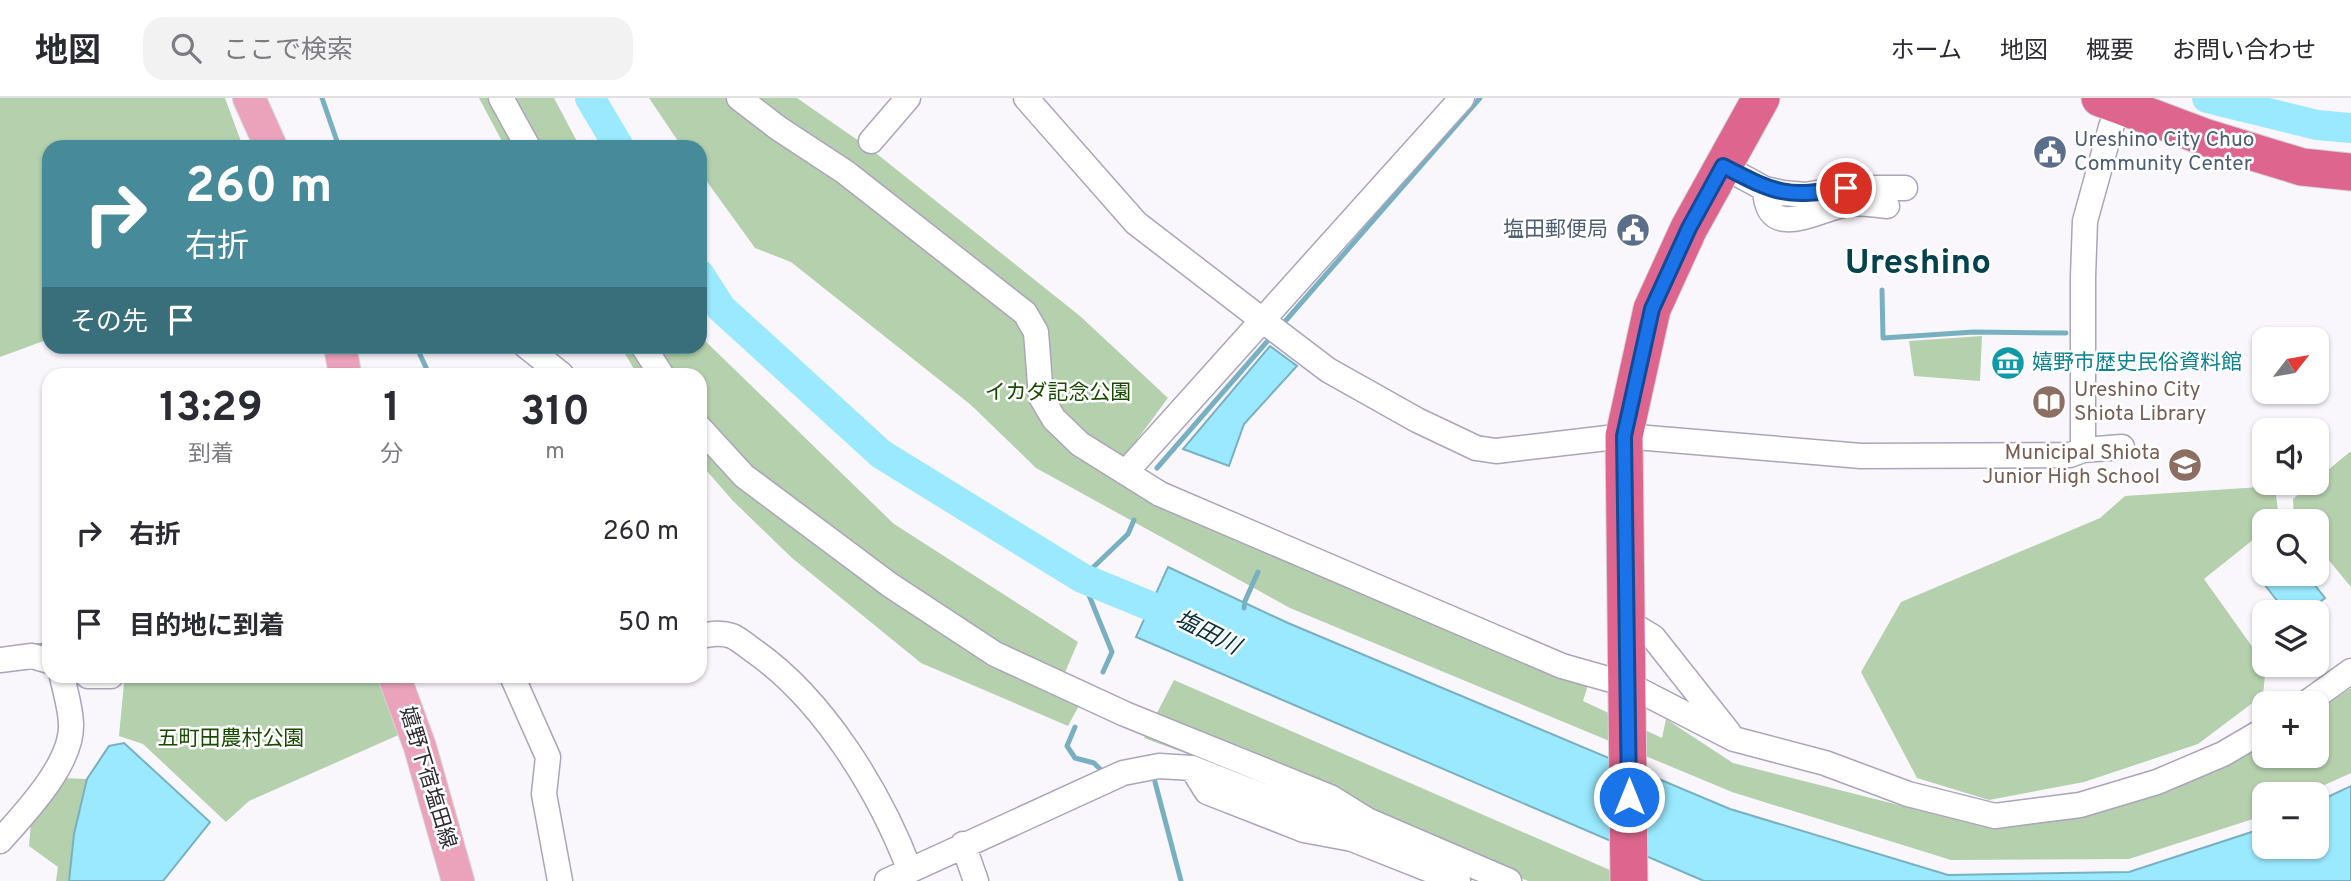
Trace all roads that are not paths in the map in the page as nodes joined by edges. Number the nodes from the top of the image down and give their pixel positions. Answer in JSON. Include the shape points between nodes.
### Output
{"nodes":[{"id":1,"x":249,"y":98,"type":"edge"},
{"id":2,"x":500,"y":98,"type":"edge"},
{"id":3,"x":738,"y":98,"type":"edge"},
{"id":4,"x":908,"y":98,"type":"edge"},
{"id":5,"x":1026,"y":98,"type":"edge"},
{"id":6,"x":1462,"y":98,"type":"edge"},
{"id":7,"x":2114,"y":101,"type":"edge"},
{"id":8,"x":1755,"y":103,"type":"edge"},
{"id":9,"x":268,"y":140,"type":"edge"},
{"id":10,"x":524,"y":140,"type":"edge"},
{"id":11,"x":871,"y":141,"type":"dead end"},
{"id":12,"x":1723,"y":166,"type":"junction"},
{"id":13,"x":2351,"y":172,"type":"edge"},
{"id":14,"x":1905,"y":188,"type":"dead end"},
{"id":15,"x":1765,"y":189,"type":"junction"},
{"id":16,"x":1887,"y":205,"type":"dead end"},
{"id":17,"x":1271,"y":327,"type":"junction"},
{"id":18,"x":536,"y":354,"type":"edge"},
{"id":19,"x":554,"y":368,"type":"edge"},
{"id":20,"x":707,"y":436,"type":"edge"},
{"id":21,"x":1624,"y":436,"type":"junction"},
{"id":22,"x":2122,"y":447,"type":"dead end"},
{"id":23,"x":2083,"y":450,"type":"junction"},
{"id":24,"x":1126,"y":472,"type":"junction"},
{"id":25,"x":1628,"y":622,"type":"junction"},
{"id":26,"x":707,"y":635,"type":"edge"},
{"id":27,"x":42,"y":659,"type":"edge"},
{"id":28,"x":0,"y":660,"type":"edge"},
{"id":29,"x":2351,"y":671,"type":"edge"},
{"id":30,"x":63,"y":683,"type":"edge"},
{"id":31,"x":397,"y":683,"type":"edge"},
{"id":32,"x":515,"y":683,"type":"edge"},
{"id":33,"x":1629,"y":685,"type":"junction"},
{"id":34,"x":2323,"y":691,"type":"edge"},
{"id":35,"x":2252,"y":737,"type":"edge"},
{"id":36,"x":1734,"y":739,"type":"junction"},
{"id":37,"x":1192,"y":768,"type":"junction"},
{"id":38,"x":1367,"y":820,"type":"junction"},
{"id":39,"x":5,"y":829,"type":"edge"},
{"id":40,"x":963,"y":844,"type":"junction"},
{"id":41,"x":910,"y":871,"type":"junction"},
{"id":42,"x":458,"y":881,"type":"edge"},
{"id":43,"x":560,"y":881,"type":"edge"},
{"id":44,"x":887,"y":881,"type":"edge"},
{"id":45,"x":976,"y":881,"type":"edge"},
{"id":46,"x":1458,"y":881,"type":"edge"},
{"id":47,"x":1509,"y":881,"type":"edge"},
{"id":48,"x":1629,"y":881,"type":"edge"}],
"edges":[{"from":1,"to":9,"type":"main road"},
{"from":2,"to":10,"type":"street"},
{"from":3,"to":24,"type":"street","via":[[845,172],[1025,313],[1036,332],[1041,397],[1054,419],[1080,444]]},
{"from":4,"to":11,"type":"street"},
{"from":5,"to":17,"type":"street","via":[[1136,223]]},
{"from":6,"to":17,"type":"street"},
{"from":7,"to":13,"type":"highway","via":[[2207,138],[2302,167]]},
{"from":7,"to":23,"type":"street","via":[[2085,221]]},
{"from":8,"to":12,"type":"highway"},
{"from":12,"to":15,"type":"street"},
{"from":12,"to":21,"type":"highway","via":[[1652,309]]},
{"from":14,"to":15,"type":"street","via":[[1846,188],[1805,195]]},
{"from":15,"to":16,"type":"street","via":[[1766,204],[1774,215],[1793,220],[1849,203]]},
{"from":17,"to":21,"type":"street","via":[[1328,370],[1476,448],[1496,451]]},
{"from":17,"to":24,"type":"street"},
{"from":18,"to":19,"type":"street"},
{"from":20,"to":38,"type":"street","via":[[744,476],[890,585],[995,654],[1125,714],[1330,797]]},
{"from":21,"to":23,"type":"street","via":[[1861,456],[2070,455]]},
{"from":21,"to":25,"type":"highway"},
{"from":22,"to":23,"type":"street"},
{"from":24,"to":33,"type":"street","via":[[1160,494],[1562,666]]},
{"from":25,"to":33,"type":"highway"},
{"from":25,"to":36,"type":"street","via":[[1653,637]]},
{"from":26,"to":41,"type":"street","via":[[734,636],[777,667],[834,732],[894,828]]},
{"from":27,"to":28,"type":"street"},
{"from":29,"to":34,"type":"street"},
{"from":30,"to":39,"type":"street","via":[[71,725],[64,755],[50,779]]},
{"from":31,"to":42,"type":"main road","name":"嬉野下宿塩田線"},
{"from":32,"to":43,"type":"street","via":[[548,757],[544,794]]},
{"from":33,"to":36,"type":"street"},
{"from":33,"to":48,"type":"highway"},
{"from":35,"to":36,"type":"street","via":[[2157,782],[2080,804],[1995,816],[1908,794],[1825,764]]},
{"from":37,"to":38,"type":"street","via":[[1302,811]]},
{"from":37,"to":40,"type":"street","via":[[1159,766],[1123,773]]},
{"from":37,"to":46,"type":"street","via":[[1207,792],[1304,830],[1352,839]]},
{"from":38,"to":47,"type":"street"},
{"from":40,"to":41,"type":"street"},
{"from":40,"to":45,"type":"street"},
{"from":41,"to":44,"type":"street"}]}
